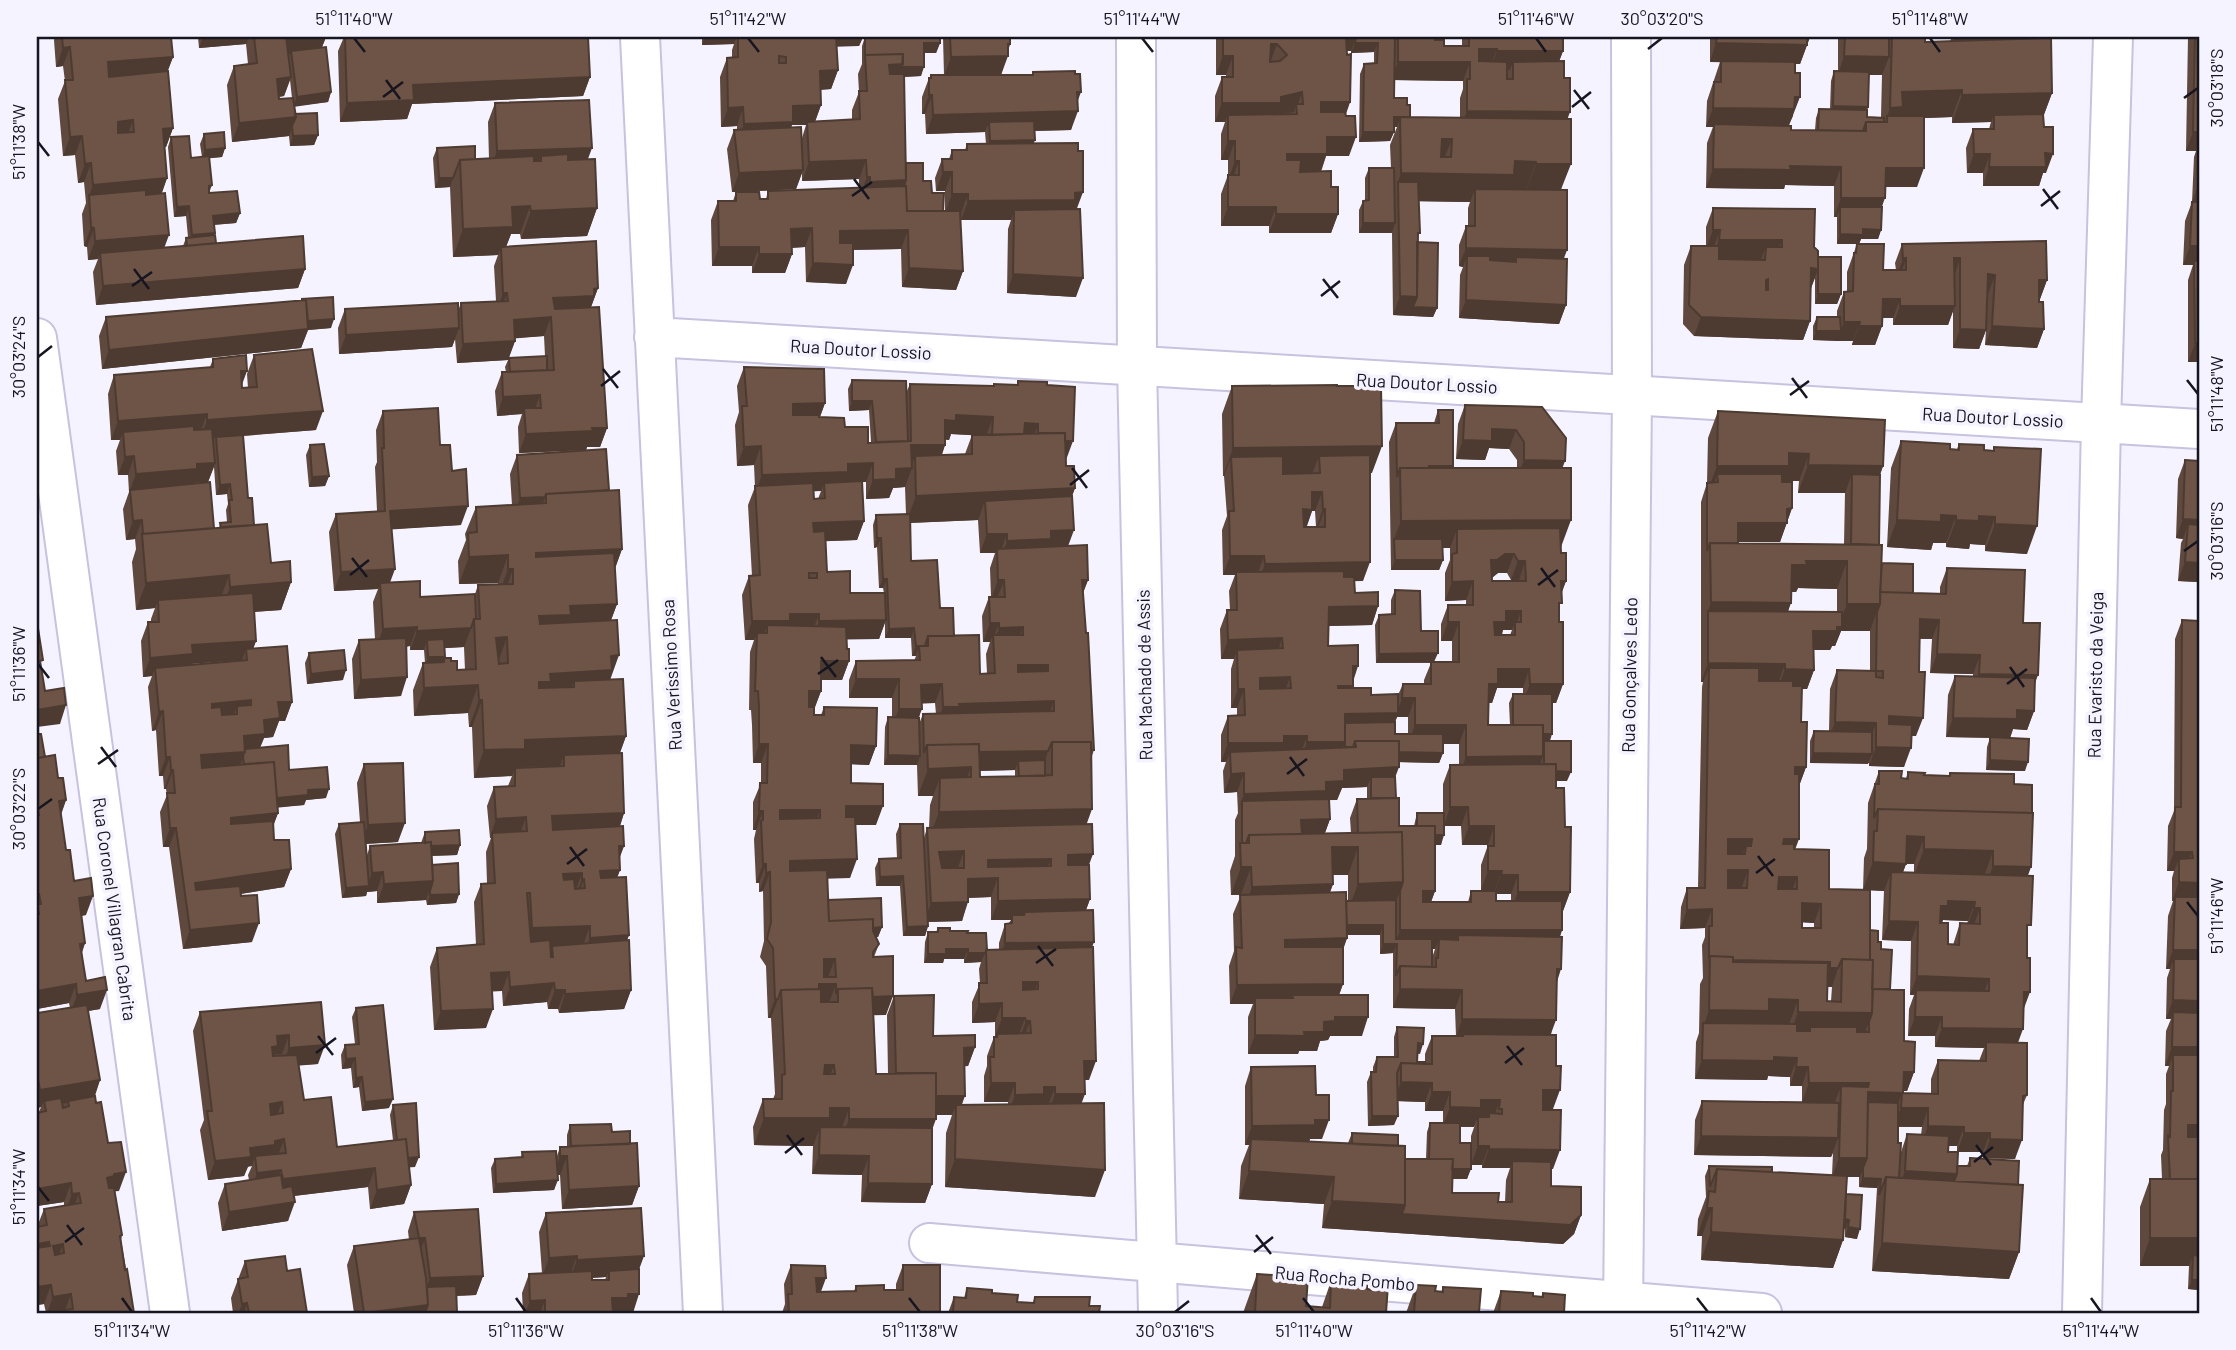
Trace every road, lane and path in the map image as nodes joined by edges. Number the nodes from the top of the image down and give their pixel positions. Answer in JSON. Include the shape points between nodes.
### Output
{"nodes":[{"id":1,"x":640,"y":37,"type":"edge"},
{"id":2,"x":1136,"y":37,"type":"edge"},
{"id":3,"x":1631,"y":37,"type":"edge"},
{"id":4,"x":2113,"y":37,"type":"edge"},
{"id":5,"x":654,"y":337,"type":"junction"},
{"id":6,"x":37,"y":338,"type":"edge"},
{"id":7,"x":1137,"y":365,"type":"junction"},
{"id":8,"x":1632,"y":395,"type":"junction"},
{"id":9,"x":2101,"y":423,"type":"junction"},
{"id":10,"x":2199,"y":429,"type":"edge"},
{"id":11,"x":929,"y":1244,"type":"dead end"},
{"id":12,"x":1157,"y":1263,"type":"junction"},
{"id":13,"x":1623,"y":1307,"type":"edge"},
{"id":14,"x":170,"y":1313,"type":"edge"},
{"id":15,"x":703,"y":1313,"type":"edge"},
{"id":16,"x":1158,"y":1313,"type":"edge"},
{"id":17,"x":1762,"y":1313,"type":"edge"},
{"id":18,"x":2082,"y":1313,"type":"edge"}],
"edges":[{"from":1,"to":5,"type":"street","name":"Rua Veríssimo Rosa"},
{"from":2,"to":7,"type":"street","name":"Rua Machado de Assis"},
{"from":3,"to":8,"type":"street","name":"Rua Gonçalves Ledo"},
{"from":4,"to":9,"type":"street","name":"Rua Evaristo da Veiga"},
{"from":5,"to":7,"type":"street","name":"Rua Doutor Lossio"},
{"from":5,"to":15,"type":"street","name":"Rua Veríssimo Rosa"},
{"from":6,"to":14,"type":"street","name":"Rua Coronel Villagran Cabrita"},
{"from":7,"to":8,"type":"street","name":"Rua Doutor Lossio"},
{"from":7,"to":12,"type":"street","name":"Rua Machado de Assis"},
{"from":8,"to":9,"type":"street","name":"Rua Doutor Lossio"},
{"from":8,"to":13,"type":"street","name":"Rua Gonçalves Ledo"},
{"from":9,"to":10,"type":"street","name":"Rua Doutor Lossio"},
{"from":9,"to":18,"type":"street","name":"Rua Evaristo da Veiga"},
{"from":11,"to":12,"type":"street","name":"Rua Rocha Pombo"},
{"from":12,"to":13,"type":"street","name":"Rua Rocha Pombo"},
{"from":12,"to":16,"type":"street","name":"Rua Machado de Assis"},
{"from":13,"to":17,"type":"street","name":"Rua Rocha Pombo"}]}
